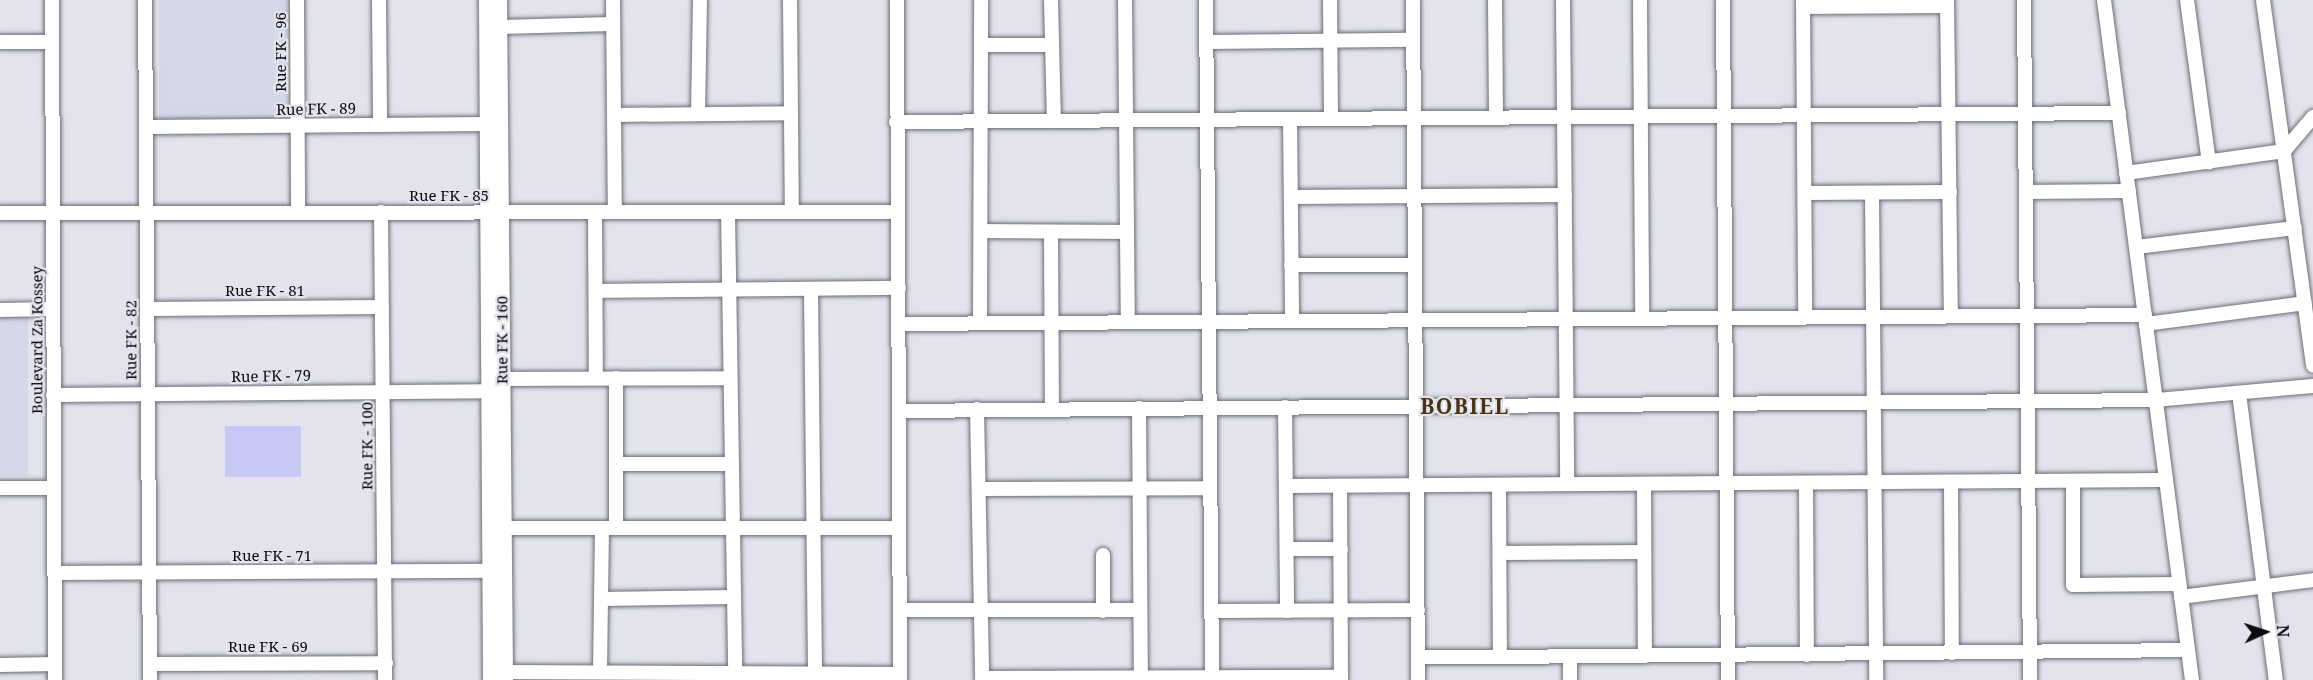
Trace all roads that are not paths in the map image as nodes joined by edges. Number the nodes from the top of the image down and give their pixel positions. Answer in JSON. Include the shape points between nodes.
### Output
{"nodes":[{"id":1,"x":52,"y":0,"type":"edge"},
{"id":2,"x":145,"y":0,"type":"edge"},
{"id":3,"x":297,"y":0,"type":"edge"},
{"id":4,"x":379,"y":0,"type":"edge"},
{"id":5,"x":487,"y":0,"type":"edge"},
{"id":6,"x":499,"y":0,"type":"edge"},
{"id":7,"x":613,"y":0,"type":"edge"},
{"id":8,"x":700,"y":0,"type":"edge"},
{"id":9,"x":790,"y":0,"type":"edge"},
{"id":10,"x":897,"y":0,"type":"edge"},
{"id":11,"x":981,"y":0,"type":"edge"},
{"id":12,"x":1052,"y":0,"type":"edge"},
{"id":13,"x":1125,"y":0,"type":"edge"},
{"id":14,"x":1206,"y":0,"type":"edge"},
{"id":15,"x":1330,"y":0,"type":"edge"},
{"id":16,"x":1413,"y":0,"type":"edge"},
{"id":17,"x":1495,"y":0,"type":"edge"},
{"id":18,"x":1563,"y":0,"type":"edge"},
{"id":19,"x":1640,"y":0,"type":"edge"},
{"id":20,"x":1723,"y":0,"type":"edge"},
{"id":21,"x":2024,"y":0,"type":"edge"},
{"id":22,"x":2104,"y":0,"type":"edge"},
{"id":23,"x":2187,"y":0,"type":"edge"},
{"id":24,"x":2263,"y":0,"type":"edge"},
{"id":25,"x":1872,"y":3,"type":"edge"},
{"id":26,"x":1947,"y":3,"type":"edge"},
{"id":27,"x":1803,"y":4,"type":"edge"},
{"id":28,"x":613,"y":24,"type":"junction"},
{"id":29,"x":499,"y":27,"type":"junction"},
{"id":30,"x":1413,"y":40,"type":"junction"},
{"id":31,"x":1330,"y":41,"type":"junction"},
{"id":32,"x":0,"y":42,"type":"edge"},
{"id":33,"x":52,"y":42,"type":"junction"},
{"id":34,"x":1207,"y":42,"type":"junction"},
{"id":35,"x":981,"y":45,"type":"junction"},
{"id":36,"x":1052,"y":45,"type":"junction"},
{"id":37,"x":791,"y":113,"type":"junction"},
{"id":38,"x":2119,"y":113,"type":"junction"},
{"id":39,"x":698,"y":114,"type":"junction"},
{"id":40,"x":2025,"y":114,"type":"junction"},
{"id":41,"x":614,"y":115,"type":"junction"},
{"id":42,"x":1949,"y":115,"type":"junction"},
{"id":43,"x":1724,"y":116,"type":"junction"},
{"id":44,"x":1804,"y":116,"type":"junction"},
{"id":45,"x":1564,"y":117,"type":"junction"},
{"id":46,"x":1641,"y":117,"type":"junction"},
{"id":47,"x":2313,"y":117,"type":"edge"},
{"id":48,"x":1414,"y":118,"type":"junction"},
{"id":49,"x":1496,"y":118,"type":"junction"},
{"id":50,"x":1290,"y":119,"type":"junction"},
{"id":51,"x":1331,"y":119,"type":"junction"},
{"id":52,"x":1207,"y":120,"type":"junction"},
{"id":53,"x":1054,"y":121,"type":"junction"},
{"id":54,"x":1125,"y":121,"type":"junction"},
{"id":55,"x":896,"y":122,"type":"junction"},
{"id":56,"x":981,"y":122,"type":"junction"},
{"id":57,"x":487,"y":124,"type":"junction"},
{"id":58,"x":380,"y":125,"type":"junction"},
{"id":59,"x":298,"y":126,"type":"junction"},
{"id":60,"x":146,"y":128,"type":"junction"},
{"id":61,"x":2284,"y":151,"type":"junction"},
{"id":62,"x":2209,"y":163,"type":"junction"},
{"id":63,"x":2126,"y":172,"type":"junction"},
{"id":64,"x":2129,"y":191,"type":"junction"},
{"id":65,"x":1950,"y":192,"type":"junction"},
{"id":66,"x":2026,"y":192,"type":"junction"},
{"id":67,"x":1872,"y":193,"type":"junction"},
{"id":68,"x":1804,"y":194,"type":"junction"},
{"id":69,"x":1565,"y":195,"type":"junction"},
{"id":70,"x":1291,"y":196,"type":"junction"},
{"id":71,"x":1414,"y":196,"type":"junction"},
{"id":72,"x":298,"y":212,"type":"junction"},
{"id":73,"x":381,"y":212,"type":"junction"},
{"id":74,"x":494,"y":212,"type":"junction"},
{"id":75,"x":595,"y":212,"type":"junction"},
{"id":76,"x":615,"y":212,"type":"junction"},
{"id":77,"x":728,"y":212,"type":"junction"},
{"id":78,"x":792,"y":212,"type":"junction"},
{"id":79,"x":898,"y":212,"type":"junction"},
{"id":80,"x":0,"y":213,"type":"edge"},
{"id":81,"x":52,"y":213,"type":"junction"},
{"id":82,"x":147,"y":213,"type":"junction"},
{"id":83,"x":2295,"y":228,"type":"junction"},
{"id":84,"x":981,"y":231,"type":"junction"},
{"id":85,"x":1051,"y":232,"type":"junction"},
{"id":86,"x":1127,"y":232,"type":"junction"},
{"id":87,"x":2136,"y":247,"type":"junction"},
{"id":88,"x":1415,"y":265,"type":"junction"},
{"id":89,"x":1291,"y":266,"type":"junction"},
{"id":90,"x":899,"y":288,"type":"junction"},
{"id":91,"x":811,"y":289,"type":"junction"},
{"id":92,"x":729,"y":290,"type":"junction"},
{"id":93,"x":596,"y":291,"type":"junction"},
{"id":94,"x":2305,"y":303,"type":"junction"},
{"id":95,"x":382,"y":307,"type":"junction"},
{"id":96,"x":53,"y":309,"type":"junction"},
{"id":97,"x":148,"y":309,"type":"junction"},
{"id":98,"x":0,"y":310,"type":"edge"},
{"id":99,"x":1951,"y":316,"type":"junction"},
{"id":100,"x":2027,"y":316,"type":"junction"},
{"id":101,"x":1805,"y":317,"type":"junction"},
{"id":102,"x":1873,"y":317,"type":"junction"},
{"id":103,"x":1642,"y":318,"type":"junction"},
{"id":104,"x":1726,"y":318,"type":"junction"},
{"id":105,"x":1566,"y":319,"type":"junction"},
{"id":106,"x":2145,"y":319,"type":"junction"},
{"id":107,"x":1415,"y":320,"type":"junction"},
{"id":108,"x":1292,"y":321,"type":"junction"},
{"id":109,"x":1128,"y":322,"type":"junction"},
{"id":110,"x":1209,"y":322,"type":"junction"},
{"id":111,"x":980,"y":323,"type":"junction"},
{"id":112,"x":1052,"y":323,"type":"junction"},
{"id":113,"x":899,"y":324,"type":"junction"},
{"id":114,"x":2313,"y":366,"type":"edge"},
{"id":115,"x":596,"y":378,"type":"junction"},
{"id":116,"x":616,"y":378,"type":"junction"},
{"id":117,"x":730,"y":378,"type":"junction"},
{"id":118,"x":493,"y":383,"type":"junction"},
{"id":119,"x":2313,"y":386,"type":"edge"},
{"id":120,"x":383,"y":392,"type":"junction"},
{"id":121,"x":2239,"y":393,"type":"junction"},
{"id":122,"x":148,"y":394,"type":"junction"},
{"id":123,"x":53,"y":395,"type":"junction"},
{"id":124,"x":2156,"y":400,"type":"junction"},
{"id":125,"x":2028,"y":401,"type":"junction"},
{"id":126,"x":1874,"y":402,"type":"junction"},
{"id":127,"x":1726,"y":404,"type":"junction"},
{"id":128,"x":1566,"y":405,"type":"junction"},
{"id":129,"x":1416,"y":406,"type":"junction"},
{"id":130,"x":1286,"y":407,"type":"junction"},
{"id":131,"x":1138,"y":408,"type":"junction"},
{"id":132,"x":1210,"y":408,"type":"junction"},
{"id":133,"x":977,"y":409,"type":"junction"},
{"id":134,"x":1052,"y":409,"type":"junction"},
{"id":135,"x":899,"y":411,"type":"junction"},
{"id":136,"x":616,"y":464,"type":"junction"},
{"id":137,"x":732,"y":464,"type":"junction"},
{"id":138,"x":2166,"y":480,"type":"junction"},
{"id":139,"x":2028,"y":481,"type":"junction"},
{"id":140,"x":2073,"y":481,"type":"junction"},
{"id":141,"x":1875,"y":482,"type":"junction"},
{"id":142,"x":1951,"y":482,"type":"junction"},
{"id":143,"x":1727,"y":483,"type":"junction"},
{"id":144,"x":1806,"y":483,"type":"junction"},
{"id":145,"x":1567,"y":484,"type":"junction"},
{"id":146,"x":1644,"y":484,"type":"junction"},
{"id":147,"x":1417,"y":485,"type":"junction"},
{"id":148,"x":1499,"y":485,"type":"junction"},
{"id":149,"x":1286,"y":486,"type":"junction"},
{"id":150,"x":1340,"y":486,"type":"junction"},
{"id":151,"x":0,"y":488,"type":"edge"},
{"id":152,"x":54,"y":488,"type":"junction"},
{"id":153,"x":1210,"y":488,"type":"junction"},
{"id":154,"x":979,"y":489,"type":"junction"},
{"id":155,"x":1140,"y":489,"type":"junction"},
{"id":156,"x":504,"y":528,"type":"junction"},
{"id":157,"x":609,"y":528,"type":"junction"},
{"id":158,"x":732,"y":528,"type":"junction"},
{"id":159,"x":813,"y":528,"type":"junction"},
{"id":160,"x":899,"y":528,"type":"junction"},
{"id":161,"x":1287,"y":549,"type":"junction"},
{"id":162,"x":1341,"y":549,"type":"junction"},
{"id":163,"x":1644,"y":552,"type":"junction"},
{"id":164,"x":1500,"y":553,"type":"junction"},
{"id":165,"x":1103,"y":555,"type":"dead end"},
{"id":166,"x":490,"y":571,"type":"junction"},
{"id":167,"x":149,"y":572,"type":"junction"},
{"id":168,"x":384,"y":572,"type":"junction"},
{"id":169,"x":54,"y":573,"type":"junction"},
{"id":170,"x":2313,"y":580,"type":"edge"},
{"id":171,"x":2264,"y":587,"type":"junction"},
{"id":172,"x":2180,"y":591,"type":"junction"},
{"id":173,"x":733,"y":597,"type":"junction"},
{"id":174,"x":601,"y":599,"type":"junction"},
{"id":175,"x":900,"y":610,"type":"junction"},
{"id":176,"x":980,"y":610,"type":"junction"},
{"id":177,"x":1140,"y":610,"type":"junction"},
{"id":178,"x":1341,"y":610,"type":"junction"},
{"id":179,"x":1418,"y":610,"type":"junction"},
{"id":180,"x":1103,"y":611,"type":"junction"},
{"id":181,"x":1211,"y":611,"type":"junction"},
{"id":182,"x":1287,"y":611,"type":"junction"},
{"id":183,"x":2188,"y":650,"type":"junction"},
{"id":184,"x":1952,"y":653,"type":"junction"},
{"id":185,"x":2030,"y":653,"type":"junction"},
{"id":186,"x":1876,"y":654,"type":"junction"},
{"id":187,"x":1728,"y":655,"type":"junction"},
{"id":188,"x":1807,"y":655,"type":"junction"},
{"id":189,"x":1570,"y":656,"type":"junction"},
{"id":190,"x":1645,"y":656,"type":"junction"},
{"id":191,"x":1418,"y":657,"type":"junction"},
{"id":192,"x":1500,"y":657,"type":"junction"},
{"id":193,"x":386,"y":663,"type":"junction"},
{"id":194,"x":55,"y":664,"type":"junction"},
{"id":195,"x":150,"y":664,"type":"junction"},
{"id":196,"x":0,"y":665,"type":"edge"},
{"id":197,"x":600,"y":672,"type":"junction"},
{"id":198,"x":815,"y":674,"type":"junction"},
{"id":199,"x":500,"y":677,"type":"edge"},
{"id":200,"x":734,"y":677,"type":"edge"},
{"id":201,"x":900,"y":677,"type":"edge"},
{"id":202,"x":1341,"y":678,"type":"edge"},
{"id":203,"x":982,"y":679,"type":"edge"},
{"id":204,"x":1212,"y":679,"type":"edge"},
{"id":205,"x":55,"y":680,"type":"edge"},
{"id":206,"x":150,"y":680,"type":"edge"},
{"id":207,"x":385,"y":680,"type":"edge"},
{"id":208,"x":1140,"y":680,"type":"edge"},
{"id":209,"x":1418,"y":680,"type":"edge"},
{"id":210,"x":1570,"y":680,"type":"edge"},
{"id":211,"x":1728,"y":680,"type":"edge"},
{"id":212,"x":1876,"y":680,"type":"edge"},
{"id":213,"x":2030,"y":680,"type":"edge"},
{"id":214,"x":2192,"y":680,"type":"edge"},
{"id":215,"x":2276,"y":680,"type":"edge"}],
"edges":[{"from":1,"to":33,"type":"street","name":"Boulevard Za Kossey"},
{"from":2,"to":60,"type":"street","name":"Rue FK - 82"},
{"from":3,"to":59,"type":"street","name":"Rue FK - 96"},
{"from":4,"to":58,"type":"street"},
{"from":5,"to":57,"type":"main road","name":"Rue FK - 160"},
{"from":6,"to":29,"type":"main road","name":"Rue FK - 160"},
{"from":7,"to":28,"type":"street"},
{"from":8,"to":39,"type":"street"},
{"from":9,"to":37,"type":"street"},
{"from":10,"to":55,"type":"street"},
{"from":11,"to":35,"type":"street"},
{"from":12,"to":36,"type":"street"},
{"from":13,"to":54,"type":"street"},
{"from":14,"to":34,"type":"street"},
{"from":15,"to":31,"type":"street"},
{"from":16,"to":30,"type":"street"},
{"from":17,"to":49,"type":"street"},
{"from":18,"to":45,"type":"street"},
{"from":19,"to":46,"type":"street"},
{"from":20,"to":43,"type":"street"},
{"from":21,"to":40,"type":"street"},
{"from":22,"to":38,"type":"street"},
{"from":23,"to":62,"type":"street"},
{"from":24,"to":61,"type":"street"},
{"from":25,"to":26,"type":"street"},
{"from":25,"to":27,"type":"street"},
{"from":26,"to":42,"type":"street"},
{"from":27,"to":44,"type":"street"},
{"from":28,"to":29,"type":"street"},
{"from":28,"to":41,"type":"street"},
{"from":29,"to":74,"type":"main road","name":"Rue FK - 160"},
{"from":30,"to":31,"type":"street"},
{"from":30,"to":48,"type":"street"},
{"from":31,"to":34,"type":"street"},
{"from":31,"to":51,"type":"street"},
{"from":32,"to":33,"type":"street"},
{"from":33,"to":81,"type":"street","name":"Boulevard Za Kossey"},
{"from":34,"to":52,"type":"street"},
{"from":35,"to":36,"type":"street"},
{"from":35,"to":56,"type":"street"},
{"from":36,"to":53,"type":"street"},
{"from":37,"to":39,"type":"street"},
{"from":37,"to":78,"type":"street"},
{"from":38,"to":40,"type":"street"},
{"from":38,"to":63,"type":"street"},
{"from":39,"to":41,"type":"street"},
{"from":40,"to":42,"type":"street"},
{"from":40,"to":66,"type":"street"},
{"from":41,"to":76,"type":"street"},
{"from":42,"to":44,"type":"street"},
{"from":42,"to":65,"type":"street"},
{"from":43,"to":44,"type":"street"},
{"from":43,"to":46,"type":"street"},
{"from":43,"to":104,"type":"street"},
{"from":44,"to":68,"type":"street"},
{"from":45,"to":46,"type":"street"},
{"from":45,"to":49,"type":"street"},
{"from":45,"to":69,"type":"street"},
{"from":46,"to":103,"type":"street"},
{"from":47,"to":61,"type":"street"},
{"from":48,"to":49,"type":"street"},
{"from":48,"to":51,"type":"street"},
{"from":48,"to":71,"type":"street"},
{"from":50,"to":51,"type":"street"},
{"from":50,"to":52,"type":"street"},
{"from":50,"to":70,"type":"street"},
{"from":52,"to":54,"type":"street"},
{"from":52,"to":110,"type":"street"},
{"from":53,"to":54,"type":"street"},
{"from":53,"to":56,"type":"street"},
{"from":54,"to":86,"type":"street"},
{"from":55,"to":56,"type":"street"},
{"from":55,"to":79,"type":"street"},
{"from":56,"to":84,"type":"street"},
{"from":57,"to":58,"type":"street","name":"Rue FK - 89"},
{"from":57,"to":74,"type":"main road","name":"Rue FK - 160"},
{"from":58,"to":59,"type":"street","name":"Rue FK - 89"},
{"from":59,"to":60,"type":"street","name":"Rue FK - 89"},
{"from":59,"to":72,"type":"street","name":"Rue FK - 96"},
{"from":60,"to":82,"type":"street","name":"Rue FK - 82"},
{"from":61,"to":62,"type":"street"},
{"from":61,"to":83,"type":"street"},
{"from":62,"to":63,"type":"street"},
{"from":63,"to":64,"type":"street"},
{"from":64,"to":66,"type":"street"},
{"from":64,"to":87,"type":"street"},
{"from":65,"to":67,"type":"street"},
{"from":65,"to":99,"type":"street"},
{"from":66,"to":100,"type":"street"},
{"from":67,"to":68,"type":"street"},
{"from":67,"to":102,"type":"street"},
{"from":68,"to":101,"type":"street"},
{"from":69,"to":71,"type":"street"},
{"from":69,"to":105,"type":"street"},
{"from":70,"to":71,"type":"street"},
{"from":70,"to":89,"type":"street"},
{"from":71,"to":88,"type":"street"},
{"from":72,"to":73,"type":"street","name":"Rue FK - 85"},
{"from":72,"to":82,"type":"street","name":"Rue FK - 85"},
{"from":73,"to":74,"type":"street","name":"Rue FK - 85"},
{"from":73,"to":95,"type":"street","name":"Rue FK - 100"},
{"from":74,"to":75,"type":"street","name":"Rue FK - 85"},
{"from":74,"to":118,"type":"main road","name":"Rue FK - 160"},
{"from":75,"to":76,"type":"street","name":"Rue FK - 85"},
{"from":75,"to":93,"type":"street"},
{"from":76,"to":77,"type":"street","name":"Rue FK - 85"},
{"from":77,"to":78,"type":"street","name":"Rue FK - 85"},
{"from":77,"to":92,"type":"street"},
{"from":78,"to":79,"type":"street","name":"Rue FK - 85"},
{"from":79,"to":90,"type":"street"},
{"from":80,"to":81,"type":"street","name":"Rue FK - 85"},
{"from":81,"to":82,"type":"street","name":"Rue FK - 85"},
{"from":81,"to":96,"type":"street","name":"Boulevard Za Kossey"},
{"from":82,"to":97,"type":"street","name":"Rue FK - 82"},
{"from":83,"to":87,"type":"street"},
{"from":83,"to":94,"type":"street"},
{"from":84,"to":85,"type":"street"},
{"from":84,"to":111,"type":"street"},
{"from":85,"to":86,"type":"street"},
{"from":85,"to":112,"type":"street"},
{"from":86,"to":109,"type":"street"},
{"from":87,"to":106,"type":"street"},
{"from":88,"to":89,"type":"street"},
{"from":88,"to":107,"type":"street"},
{"from":89,"to":108,"type":"street"},
{"from":90,"to":91,"type":"street"},
{"from":90,"to":113,"type":"street"},
{"from":91,"to":92,"type":"street"},
{"from":91,"to":159,"type":"street"},
{"from":92,"to":93,"type":"street"},
{"from":92,"to":117,"type":"street"},
{"from":93,"to":115,"type":"street"},
{"from":94,"to":106,"type":"street"},
{"from":94,"to":114,"type":"street"},
{"from":95,"to":97,"type":"street","name":"Rue FK - 81"},
{"from":95,"to":120,"type":"street","name":"Rue FK - 100"},
{"from":96,"to":98,"type":"street"},
{"from":96,"to":123,"type":"street","name":"Boulevard Za Kossey"},
{"from":97,"to":122,"type":"street","name":"Rue FK - 82"},
{"from":99,"to":100,"type":"street"},
{"from":99,"to":102,"type":"street"},
{"from":100,"to":106,"type":"street"},
{"from":100,"to":125,"type":"street"},
{"from":101,"to":102,"type":"street"},
{"from":101,"to":104,"type":"street"},
{"from":102,"to":126,"type":"street"},
{"from":103,"to":104,"type":"street"},
{"from":103,"to":105,"type":"street"},
{"from":104,"to":127,"type":"street"},
{"from":105,"to":107,"type":"street"},
{"from":105,"to":128,"type":"street"},
{"from":106,"to":124,"type":"street"},
{"from":107,"to":108,"type":"street"},
{"from":107,"to":129,"type":"street"},
{"from":108,"to":110,"type":"street"},
{"from":109,"to":110,"type":"street"},
{"from":109,"to":112,"type":"street"},
{"from":110,"to":132,"type":"street"},
{"from":111,"to":112,"type":"street"},
{"from":111,"to":113,"type":"street"},
{"from":112,"to":134,"type":"street"},
{"from":113,"to":135,"type":"street"},
{"from":115,"to":116,"type":"street","name":"Rue FK - 79"},
{"from":115,"to":118,"type":"street","name":"Rue FK - 79"},
{"from":116,"to":117,"type":"street","name":"Rue FK - 79"},
{"from":116,"to":136,"type":"street"},
{"from":117,"to":137,"type":"street"},
{"from":118,"to":120,"type":"street","name":"Rue FK - 79"},
{"from":118,"to":156,"type":"main road","name":"Rue FK - 160"},
{"from":118,"to":166,"type":"main road","name":"Rue FK - 160"},
{"from":119,"to":121,"type":"street"},
{"from":120,"to":122,"type":"street","name":"Rue FK - 79"},
{"from":120,"to":168,"type":"street","name":"Rue FK - 100"},
{"from":121,"to":124,"type":"street"},
{"from":121,"to":171,"type":"street"},
{"from":122,"to":123,"type":"street","name":"Rue FK - 79"},
{"from":122,"to":167,"type":"street","name":"Rue FK - 82"},
{"from":123,"to":152,"type":"street","name":"Boulevard Za Kossey"},
{"from":124,"to":125,"type":"street"},
{"from":124,"to":138,"type":"street"},
{"from":125,"to":126,"type":"street"},
{"from":125,"to":139,"type":"street"},
{"from":126,"to":127,"type":"street"},
{"from":126,"to":141,"type":"street"},
{"from":127,"to":128,"type":"street"},
{"from":127,"to":143,"type":"street"},
{"from":128,"to":129,"type":"street"},
{"from":128,"to":145,"type":"street"},
{"from":129,"to":130,"type":"street"},
{"from":129,"to":147,"type":"street"},
{"from":130,"to":132,"type":"street"},
{"from":130,"to":149,"type":"street"},
{"from":131,"to":132,"type":"street"},
{"from":131,"to":134,"type":"street"},
{"from":131,"to":155,"type":"street"},
{"from":132,"to":153,"type":"street"},
{"from":133,"to":134,"type":"street"},
{"from":133,"to":135,"type":"street"},
{"from":133,"to":154,"type":"street"},
{"from":135,"to":160,"type":"street"},
{"from":136,"to":137,"type":"street"},
{"from":136,"to":157,"type":"street"},
{"from":137,"to":158,"type":"street"},
{"from":138,"to":140,"type":"street"},
{"from":138,"to":172,"type":"street"},
{"from":139,"to":140,"type":"street"},
{"from":139,"to":142,"type":"street"},
{"from":139,"to":185,"type":"street"},
{"from":140,"to":172,"type":"street","via":[[2073,585]]},
{"from":141,"to":142,"type":"street"},
{"from":141,"to":144,"type":"street"},
{"from":141,"to":186,"type":"street"},
{"from":142,"to":184,"type":"street"},
{"from":143,"to":144,"type":"street"},
{"from":143,"to":146,"type":"street"},
{"from":143,"to":187,"type":"street"},
{"from":144,"to":188,"type":"street"},
{"from":145,"to":146,"type":"street"},
{"from":145,"to":148,"type":"street"},
{"from":146,"to":163,"type":"street"},
{"from":147,"to":148,"type":"street"},
{"from":147,"to":150,"type":"street"},
{"from":147,"to":179,"type":"street"},
{"from":148,"to":164,"type":"street"},
{"from":149,"to":150,"type":"street"},
{"from":149,"to":161,"type":"street"},
{"from":150,"to":162,"type":"street"},
{"from":151,"to":152,"type":"street"},
{"from":152,"to":169,"type":"street","name":"Boulevard Za Kossey"},
{"from":153,"to":155,"type":"street"},
{"from":153,"to":181,"type":"street"},
{"from":154,"to":155,"type":"street"},
{"from":154,"to":176,"type":"street"},
{"from":155,"to":177,"type":"street"},
{"from":156,"to":157,"type":"street"},
{"from":156,"to":199,"type":"main road","name":"Rue FK - 160"},
{"from":157,"to":158,"type":"street"},
{"from":157,"to":174,"type":"street"},
{"from":158,"to":159,"type":"street"},
{"from":158,"to":173,"type":"street"},
{"from":159,"to":160,"type":"street"},
{"from":159,"to":198,"type":"street"},
{"from":160,"to":175,"type":"street"},
{"from":161,"to":162,"type":"street"},
{"from":161,"to":182,"type":"street"},
{"from":162,"to":178,"type":"street"},
{"from":163,"to":164,"type":"street"},
{"from":163,"to":190,"type":"street"},
{"from":164,"to":192,"type":"street"},
{"from":165,"to":180,"type":"street"},
{"from":166,"to":168,"type":"street","name":"Rue FK - 71"},
{"from":166,"to":199,"type":"main road","name":"Rue FK - 160"},
{"from":167,"to":168,"type":"street","name":"Rue FK - 71"},
{"from":167,"to":169,"type":"street","name":"Rue FK - 71"},
{"from":167,"to":195,"type":"street","name":"Rue FK - 82"},
{"from":168,"to":193,"type":"street","name":"Rue FK - 100"},
{"from":169,"to":194,"type":"street","name":"Boulevard Za Kossey"},
{"from":170,"to":171,"type":"street"},
{"from":171,"to":172,"type":"street"},
{"from":171,"to":215,"type":"street"},
{"from":172,"to":183,"type":"street"},
{"from":173,"to":174,"type":"street"},
{"from":173,"to":200,"type":"street"},
{"from":174,"to":197,"type":"street"},
{"from":175,"to":176,"type":"street"},
{"from":175,"to":201,"type":"street"},
{"from":176,"to":180,"type":"street"},
{"from":176,"to":203,"type":"street"},
{"from":177,"to":180,"type":"street"},
{"from":177,"to":208,"type":"street"},
{"from":178,"to":179,"type":"street"},
{"from":178,"to":182,"type":"street"},
{"from":178,"to":202,"type":"street"},
{"from":179,"to":191,"type":"street"},
{"from":181,"to":182,"type":"street"},
{"from":181,"to":204,"type":"street"},
{"from":183,"to":185,"type":"street"},
{"from":183,"to":214,"type":"street"},
{"from":184,"to":185,"type":"street"},
{"from":184,"to":186,"type":"street"},
{"from":185,"to":213,"type":"street"},
{"from":186,"to":188,"type":"street"},
{"from":186,"to":212,"type":"street"},
{"from":187,"to":188,"type":"street"},
{"from":187,"to":190,"type":"street"},
{"from":187,"to":211,"type":"street"},
{"from":189,"to":190,"type":"street"},
{"from":189,"to":192,"type":"street"},
{"from":189,"to":210,"type":"street"},
{"from":191,"to":192,"type":"street"},
{"from":191,"to":209,"type":"street"},
{"from":193,"to":195,"type":"street","name":"Rue FK - 69"},
{"from":193,"to":207,"type":"street","name":"Rue FK - 100"},
{"from":194,"to":196,"type":"street"},
{"from":194,"to":205,"type":"street","name":"Boulevard Za Kossey"},
{"from":195,"to":206,"type":"street","name":"Rue FK - 82"},
{"from":197,"to":199,"type":"street"},
{"from":197,"to":200,"type":"street"},
{"from":198,"to":200,"type":"street"},
{"from":198,"to":201,"type":"street"},
{"from":202,"to":204,"type":"street"},
{"from":203,"to":208,"type":"street"},
{"from":204,"to":208,"type":"street"}]}
